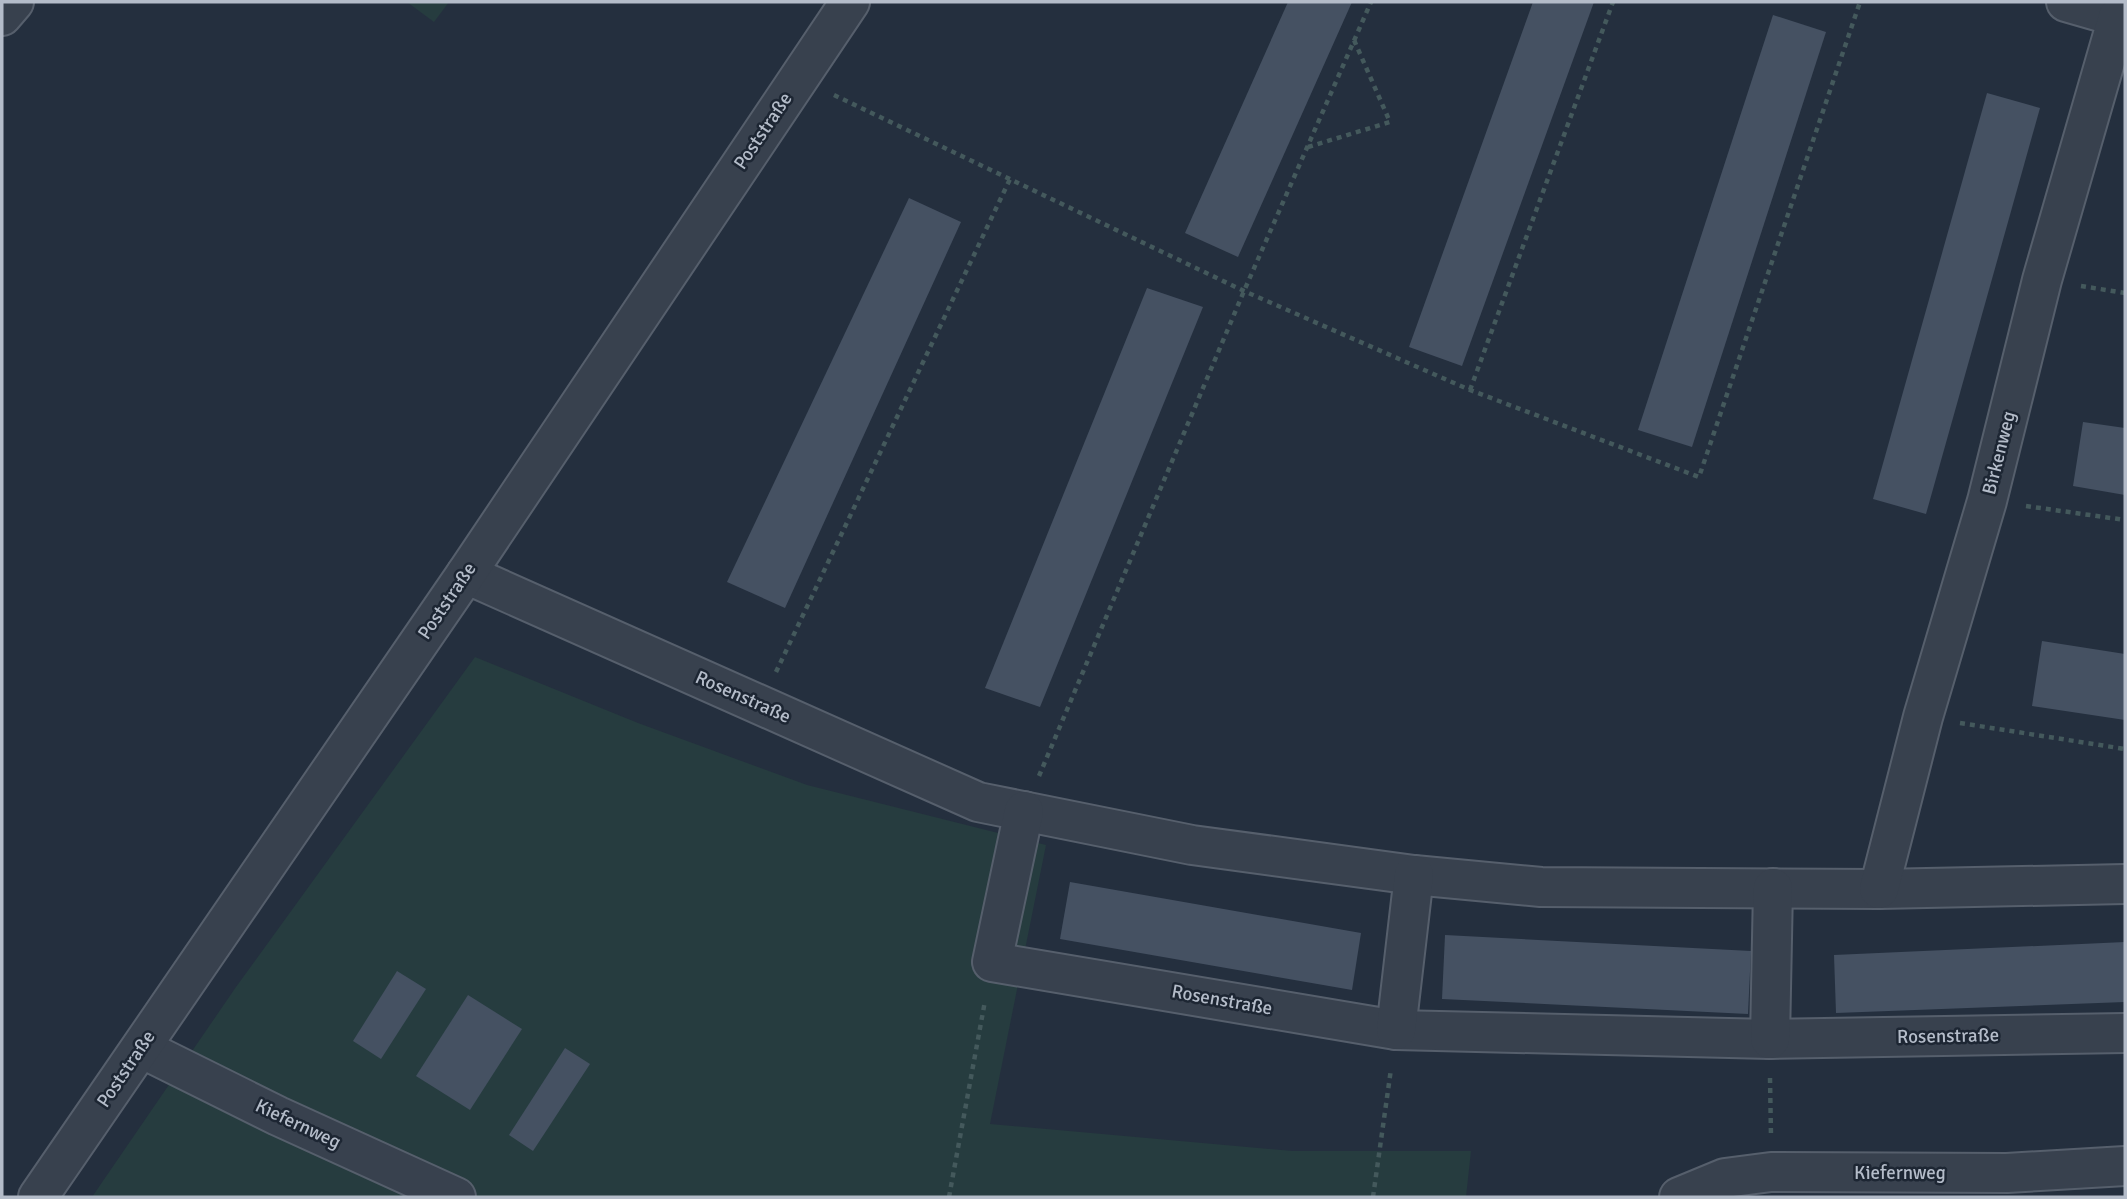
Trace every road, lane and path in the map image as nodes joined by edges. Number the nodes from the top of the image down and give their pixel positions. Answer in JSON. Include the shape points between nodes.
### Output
{"nodes":[{"id":1,"x":14,"y":2,"type":"edge"},
{"id":2,"x":850,"y":2,"type":"edge"},
{"id":3,"x":1371,"y":2,"type":"edge"},
{"id":4,"x":1613,"y":2,"type":"edge"},
{"id":5,"x":1860,"y":2,"type":"edge"},
{"id":6,"x":2066,"y":2,"type":"edge"},
{"id":7,"x":2,"y":16,"type":"edge"},
{"id":8,"x":2121,"y":18,"type":"edge"},
{"id":9,"x":1354,"y":40,"type":"junction"},
{"id":10,"x":799,"y":78,"type":"junction"},
{"id":11,"x":1307,"y":148,"type":"junction"},
{"id":12,"x":1010,"y":179,"type":"junction"},
{"id":13,"x":1244,"y":291,"type":"junction"},
{"id":14,"x":1469,"y":390,"type":"junction"},
{"id":15,"x":1987,"y":501,"type":"junction"},
{"id":16,"x":2125,"y":520,"type":"edge"},
{"id":17,"x":466,"y":574,"type":"junction"},
{"id":18,"x":761,"y":705,"type":"junction"},
{"id":19,"x":1923,"y":717,"type":"junction"},
{"id":20,"x":2125,"y":749,"type":"edge"},
{"id":21,"x":1024,"y":811,"type":"junction"},
{"id":22,"x":1414,"y":875,"type":"junction"},
{"id":23,"x":2125,"y":884,"type":"edge"},
{"id":24,"x":1773,"y":888,"type":"junction"},
{"id":25,"x":1879,"y":889,"type":"junction"},
{"id":26,"x":992,"y":962,"type":"junction"},
{"id":27,"x":1396,"y":1030,"type":"junction"},
{"id":28,"x":2125,"y":1033,"type":"edge"},
{"id":29,"x":1770,"y":1039,"type":"junction"},
{"id":30,"x":141,"y":1048,"type":"junction"},
{"id":31,"x":2125,"y":1166,"type":"edge"},
{"id":32,"x":1771,"y":1172,"type":"junction"},
{"id":33,"x":38,"y":1197,"type":"edge"},
{"id":34,"x":456,"y":1197,"type":"edge"},
{"id":35,"x":949,"y":1197,"type":"edge"},
{"id":36,"x":1373,"y":1197,"type":"edge"},
{"id":37,"x":1679,"y":1197,"type":"edge"}],
"edges":[{"from":1,"to":7,"type":"street"},
{"from":2,"to":10,"type":"street","name":"Poststraße"},
{"from":3,"to":9,"type":"path"},
{"from":4,"to":14,"type":"path"},
{"from":5,"to":14,"type":"path","via":[[1699,477]]},
{"from":6,"to":8,"type":"street"},
{"from":8,"to":15,"type":"street","name":"Birkenweg","via":[[2042,280]]},
{"from":9,"to":11,"type":"path"},
{"from":9,"to":11,"type":"path","via":[[1390,122]]},
{"from":10,"to":12,"type":"path"},
{"from":10,"to":17,"type":"street","name":"Poststraße"},
{"from":11,"to":13,"type":"path"},
{"from":12,"to":13,"type":"path"},
{"from":12,"to":18,"type":"path"},
{"from":13,"to":14,"type":"path"},
{"from":13,"to":21,"type":"path"},
{"from":15,"to":16,"type":"path"},
{"from":15,"to":19,"type":"street","name":"Birkenweg"},
{"from":17,"to":18,"type":"street","name":"Rosenstraße"},
{"from":17,"to":30,"type":"street","name":"Poststraße"},
{"from":18,"to":21,"type":"street","name":"Rosenstraße","via":[[978,802]]},
{"from":19,"to":20,"type":"path"},
{"from":19,"to":25,"type":"street","name":"Birkenweg"},
{"from":21,"to":22,"type":"street","name":"Rosenstraße","via":[[1192,845]]},
{"from":21,"to":26,"type":"street"},
{"from":22,"to":24,"type":"street","name":"Rosenstraße","via":[[1541,887]]},
{"from":22,"to":27,"type":"street"},
{"from":23,"to":25,"type":"street","name":"Rosenstraße"},
{"from":24,"to":25,"type":"street","name":"Rosenstraße"},
{"from":24,"to":29,"type":"street"},
{"from":26,"to":27,"type":"street","name":"Rosenstraße"},
{"from":26,"to":35,"type":"path"},
{"from":27,"to":29,"type":"street","name":"Rosenstraße"},
{"from":27,"to":36,"type":"path"},
{"from":28,"to":29,"type":"street","name":"Rosenstraße"},
{"from":29,"to":32,"type":"path"},
{"from":30,"to":33,"type":"street","name":"Poststraße"},
{"from":30,"to":34,"type":"street","name":"Kiefernweg"},
{"from":31,"to":32,"type":"street","name":"Kiefernweg","via":[[2007,1173]]},
{"from":32,"to":37,"type":"street","name":"Kiefernweg","via":[[1725,1178]]}]}
